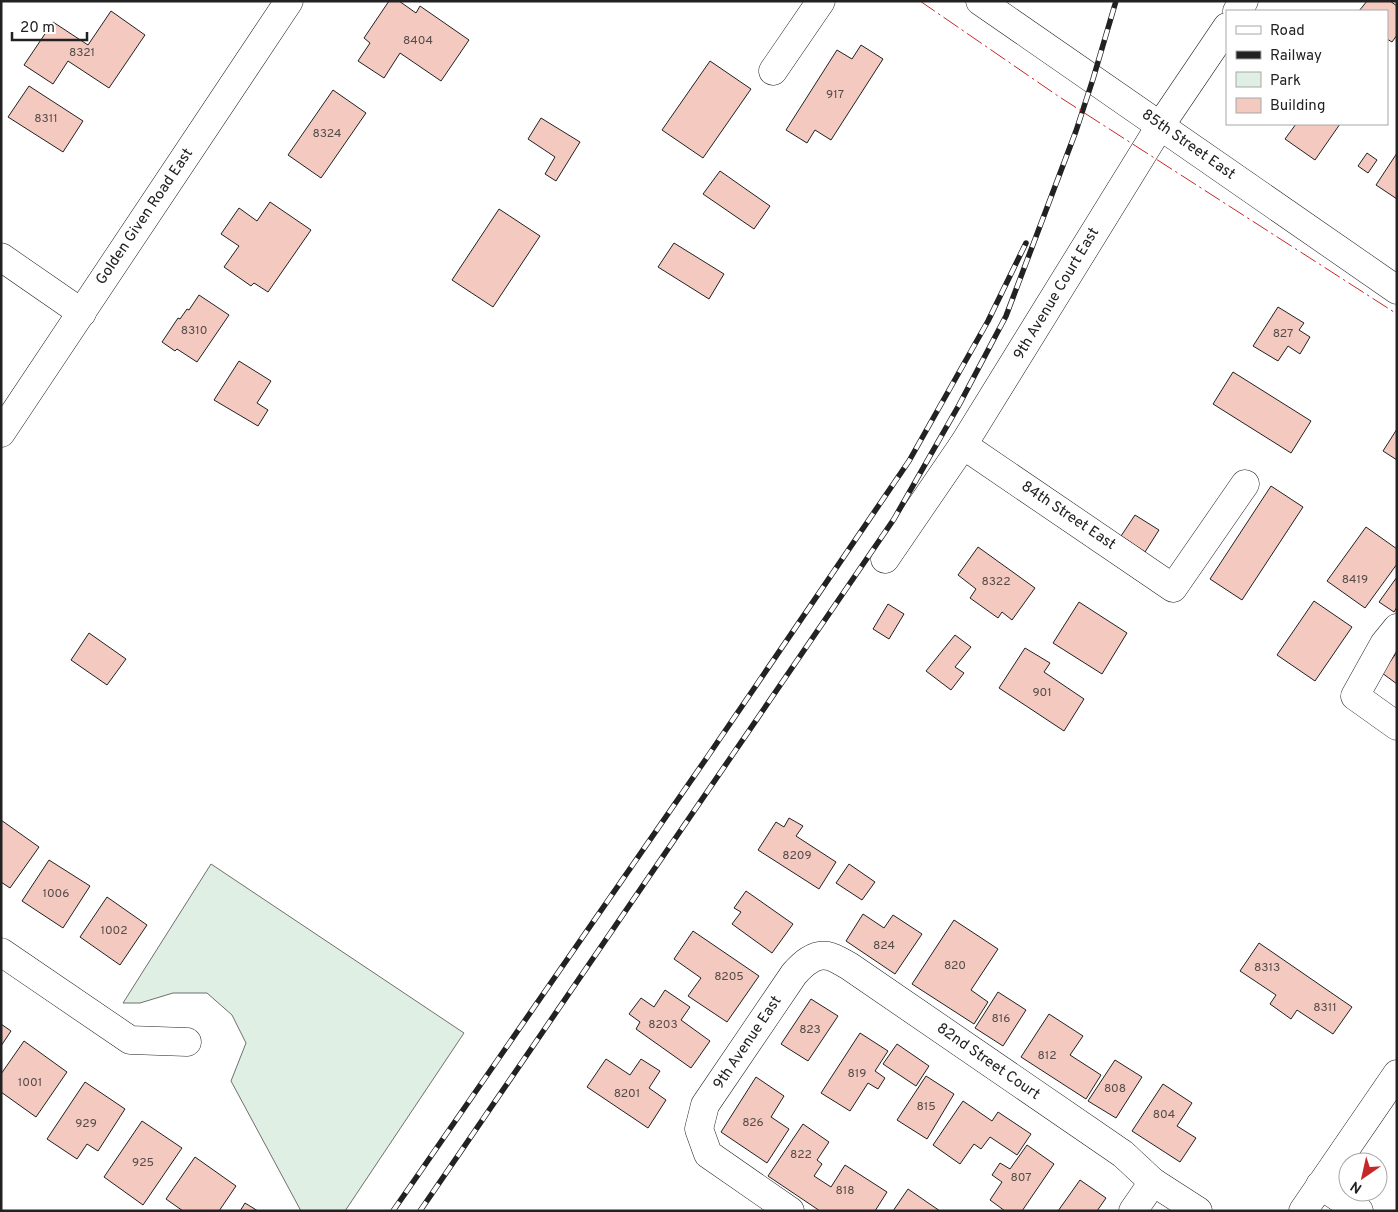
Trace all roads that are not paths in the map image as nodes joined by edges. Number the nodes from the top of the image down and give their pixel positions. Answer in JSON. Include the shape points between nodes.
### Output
{"nodes":[{"id":1,"x":289,"y":1,"type":"edge"},
{"id":2,"x":821,"y":1,"type":"edge"},
{"id":3,"x":980,"y":1,"type":"edge"},
{"id":4,"x":1226,"y":28,"type":"edge"},
{"id":5,"x":773,"y":70,"type":"dead end"},
{"id":6,"x":1160,"y":126,"type":"junction"},
{"id":7,"x":1,"y":257,"type":"edge"},
{"id":8,"x":1397,"y":290,"type":"edge"},
{"id":9,"x":82,"y":313,"type":"junction"},
{"id":10,"x":1,"y":433,"type":"edge"},
{"id":11,"x":963,"y":445,"type":"junction"},
{"id":12,"x":1245,"y":484,"type":"dead end"},
{"id":13,"x":885,"y":559,"type":"dead end"},
{"id":14,"x":1397,"y":628,"type":"edge"},
{"id":15,"x":1397,"y":726,"type":"edge"},
{"id":16,"x":1,"y":952,"type":"edge"},
{"id":17,"x":816,"y":957,"type":"joint"},
{"id":18,"x":187,"y":1042,"type":"dead end"},
{"id":19,"x":1397,"y":1074,"type":"edge"},
{"id":20,"x":1153,"y":1182,"type":"junction"},
{"id":21,"x":1320,"y":1185,"type":"junction"},
{"id":22,"x":790,"y":1211,"type":"edge"},
{"id":23,"x":1133,"y":1211,"type":"edge"},
{"id":24,"x":1198,"y":1211,"type":"edge"},
{"id":25,"x":1303,"y":1211,"type":"edge"},
{"id":26,"x":1359,"y":1211,"type":"edge"}],
"edges":[{"from":1,"to":9,"type":"street","name":"Golden Given Road East"},
{"from":2,"to":5,"type":"street"},
{"from":3,"to":6,"type":"street","name":"85th Street East"},
{"from":4,"to":6,"type":"street","name":"9th Avenue Court East"},
{"from":6,"to":8,"type":"street","name":"85th Street East"},
{"from":6,"to":11,"type":"street","name":"9th Avenue Court East"},
{"from":7,"to":9,"type":"street"},
{"from":9,"to":10,"type":"street","name":"Golden Given Road East"},
{"from":11,"to":12,"type":"street","name":"84th Street East","via":[[1173,588]]},
{"from":11,"to":13,"type":"street","name":"9th Avenue Court East"},
{"from":14,"to":15,"type":"street","via":[[1384,644],[1355,696]]},
{"from":16,"to":18,"type":"street","via":[[130,1040]]},
{"from":17,"to":20,"type":"street","name":"82nd Street Court","via":[[827,956],[849,966],[1123,1154]]},
{"from":17,"to":22,"type":"street","name":"9th Avenue East","via":[[803,963],[794,974],[705,1105],[699,1129],[708,1154]]},
{"from":19,"to":21,"type":"street"},
{"from":20,"to":23,"type":"street"},
{"from":20,"to":24,"type":"street","name":"82nd Street Court"},
{"from":21,"to":25,"type":"street"},
{"from":21,"to":26,"type":"street"}]}
